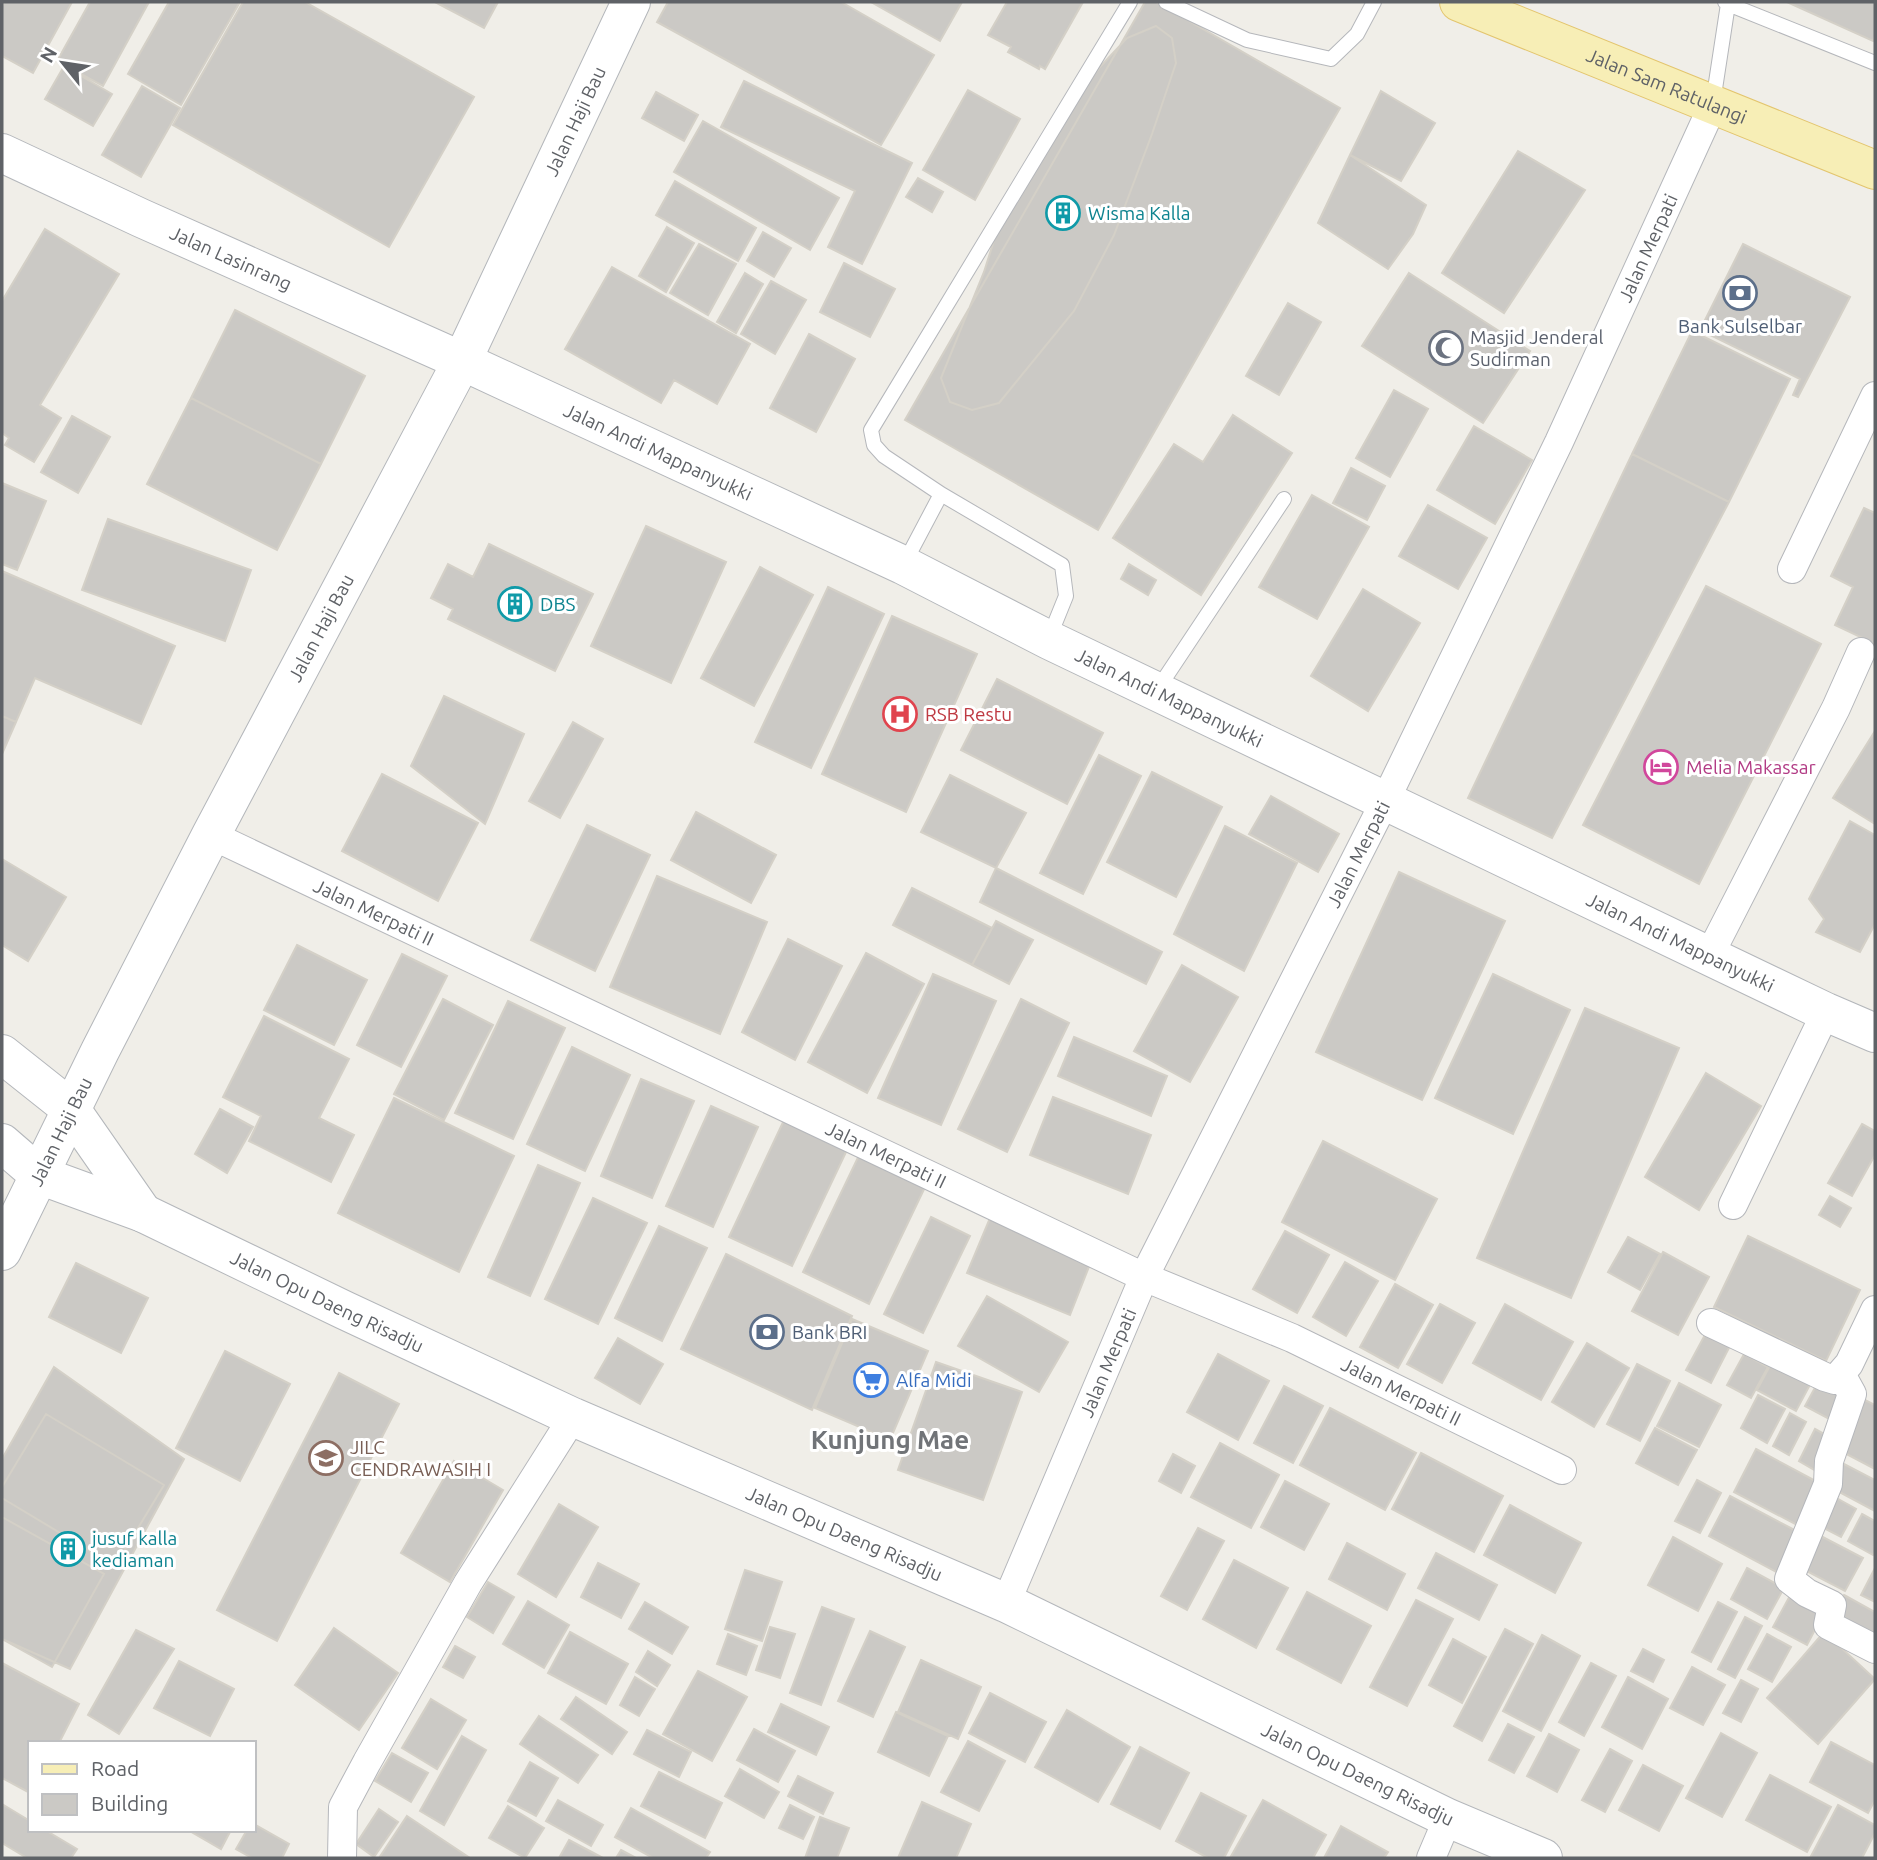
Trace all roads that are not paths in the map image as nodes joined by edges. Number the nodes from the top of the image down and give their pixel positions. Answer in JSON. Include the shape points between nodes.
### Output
{"nodes":[{"id":1,"x":631,"y":2,"type":"edge"},
{"id":2,"x":1130,"y":2,"type":"edge"},
{"id":3,"x":1166,"y":2,"type":"edge"},
{"id":4,"x":1374,"y":2,"type":"edge"},
{"id":5,"x":1459,"y":2,"type":"edge"},
{"id":6,"x":1727,"y":2,"type":"edge"},
{"id":7,"x":1875,"y":63,"type":"edge"},
{"id":8,"x":1713,"y":105,"type":"junction"},
{"id":9,"x":2,"y":153,"type":"edge"},
{"id":10,"x":1875,"y":170,"type":"edge"},
{"id":11,"x":462,"y":361,"type":"junction"},
{"id":12,"x":1875,"y":396,"type":"edge"},
{"id":13,"x":941,"y":494,"type":"junction"},
{"id":14,"x":1284,"y":499,"type":"dead end"},
{"id":15,"x":903,"y":565,"type":"junction"},
{"id":16,"x":1792,"y":569,"type":"dead end"},
{"id":17,"x":1049,"y":640,"type":"junction"},
{"id":18,"x":1861,"y":652,"type":"dead end"},
{"id":19,"x":1157,"y":691,"type":"junction"},
{"id":20,"x":1385,"y":801,"type":"junction"},
{"id":21,"x":211,"y":835,"type":"junction"},
{"id":22,"x":1709,"y":956,"type":"junction"},
{"id":23,"x":1826,"y":1012,"type":"junction"},
{"id":24,"x":1875,"y":1032,"type":"edge"},
{"id":25,"x":2,"y":1054,"type":"edge"},
{"id":26,"x":71,"y":1108,"type":"junction"},
{"id":27,"x":2,"y":1143,"type":"edge"},
{"id":28,"x":39,"y":1175,"type":"junction"},
{"id":29,"x":1733,"y":1205,"type":"dead end"},
{"id":30,"x":143,"y":1213,"type":"junction"},
{"id":31,"x":2,"y":1251,"type":"edge"},
{"id":32,"x":1144,"y":1277,"type":"junction"},
{"id":33,"x":1875,"y":1310,"type":"edge"},
{"id":34,"x":1711,"y":1323,"type":"dead end"},
{"id":35,"x":1841,"y":1374,"type":"junction"},
{"id":36,"x":573,"y":1417,"type":"junction"},
{"id":37,"x":1562,"y":1470,"type":"dead end"},
{"id":38,"x":1006,"y":1603,"type":"junction"},
{"id":39,"x":1875,"y":1649,"type":"edge"},
{"id":40,"x":1448,"y":1818,"type":"junction"},
{"id":41,"x":342,"y":1858,"type":"edge"},
{"id":42,"x":1431,"y":1858,"type":"edge"},
{"id":43,"x":1543,"y":1858,"type":"edge"}],
"edges":[{"from":1,"to":11,"type":"main road","name":"Jalan Haji Bau"},
{"from":2,"to":13,"type":"lane","via":[[871,430],[874,445],[884,456]]},
{"from":3,"to":4,"type":"lane","via":[[1247,40],[1331,59],[1357,34]]},
{"from":5,"to":8,"type":"main road","name":"Jalan Sam Ratulangi"},
{"from":6,"to":7,"type":"lane"},
{"from":6,"to":8,"type":"lane"},
{"from":8,"to":10,"type":"main road","name":"Jalan Sam Ratulangi"},
{"from":8,"to":20,"type":"street","name":"Jalan Merpati","via":[[1559,442]]},
{"from":9,"to":11,"type":"main road","name":"Jalan Lasinrang"},
{"from":11,"to":15,"type":"main road","name":"Jalan Andi Mappanyukki"},
{"from":11,"to":21,"type":"main road","name":"Jalan Haji Bau"},
{"from":12,"to":16,"type":"street"},
{"from":13,"to":15,"type":"lane"},
{"from":13,"to":17,"type":"lane","via":[[1062,565],[1066,596]]},
{"from":14,"to":19,"type":"lane"},
{"from":15,"to":17,"type":"main road","name":"Jalan Andi Mappanyukki"},
{"from":17,"to":19,"type":"main road","name":"Jalan Andi Mappanyukki"},
{"from":18,"to":22,"type":"street"},
{"from":19,"to":20,"type":"main road","name":"Jalan Andi Mappanyukki"},
{"from":20,"to":22,"type":"main road","name":"Jalan Andi Mappanyukki"},
{"from":20,"to":32,"type":"street","name":"Jalan Merpati"},
{"from":21,"to":26,"type":"main road","name":"Jalan Haji Bau"},
{"from":21,"to":32,"type":"street","name":"Jalan Merpati II"},
{"from":22,"to":23,"type":"main road","name":"Jalan Andi Mappanyukki"},
{"from":23,"to":24,"type":"main road","name":"Jalan Andi Mappanyukki"},
{"from":23,"to":29,"type":"street"},
{"from":25,"to":26,"type":"main road"},
{"from":26,"to":28,"type":"main road","name":"Jalan Haji Bau"},
{"from":26,"to":30,"type":"main road"},
{"from":27,"to":28,"type":"main road"},
{"from":28,"to":30,"type":"main road","name":"Jalan Opu Daeng Risadju"},
{"from":28,"to":31,"type":"main road","name":"Jalan Haji Bau"},
{"from":30,"to":36,"type":"main road","name":"Jalan Opu Daeng Risadju"},
{"from":32,"to":37,"type":"street","name":"Jalan Merpati II","via":[[1292,1338]]},
{"from":32,"to":38,"type":"street","name":"Jalan Merpati"},
{"from":33,"to":35,"type":"street"},
{"from":34,"to":35,"type":"street","via":[[1825,1377],[1835,1380]]},
{"from":35,"to":39,"type":"street","via":[[1853,1394],[1829,1461],[1828,1484],[1789,1578],[1832,1605],[1828,1625]]},
{"from":36,"to":38,"type":"main road","name":"Jalan Opu Daeng Risadju"},
{"from":36,"to":41,"type":"street","via":[[468,1583],[367,1762],[344,1807]]},
{"from":38,"to":40,"type":"main road","name":"Jalan Opu Daeng Risadju"},
{"from":40,"to":42,"type":"street"},
{"from":40,"to":43,"type":"main road","name":"Jalan Opu Daeng Risadju"}]}
